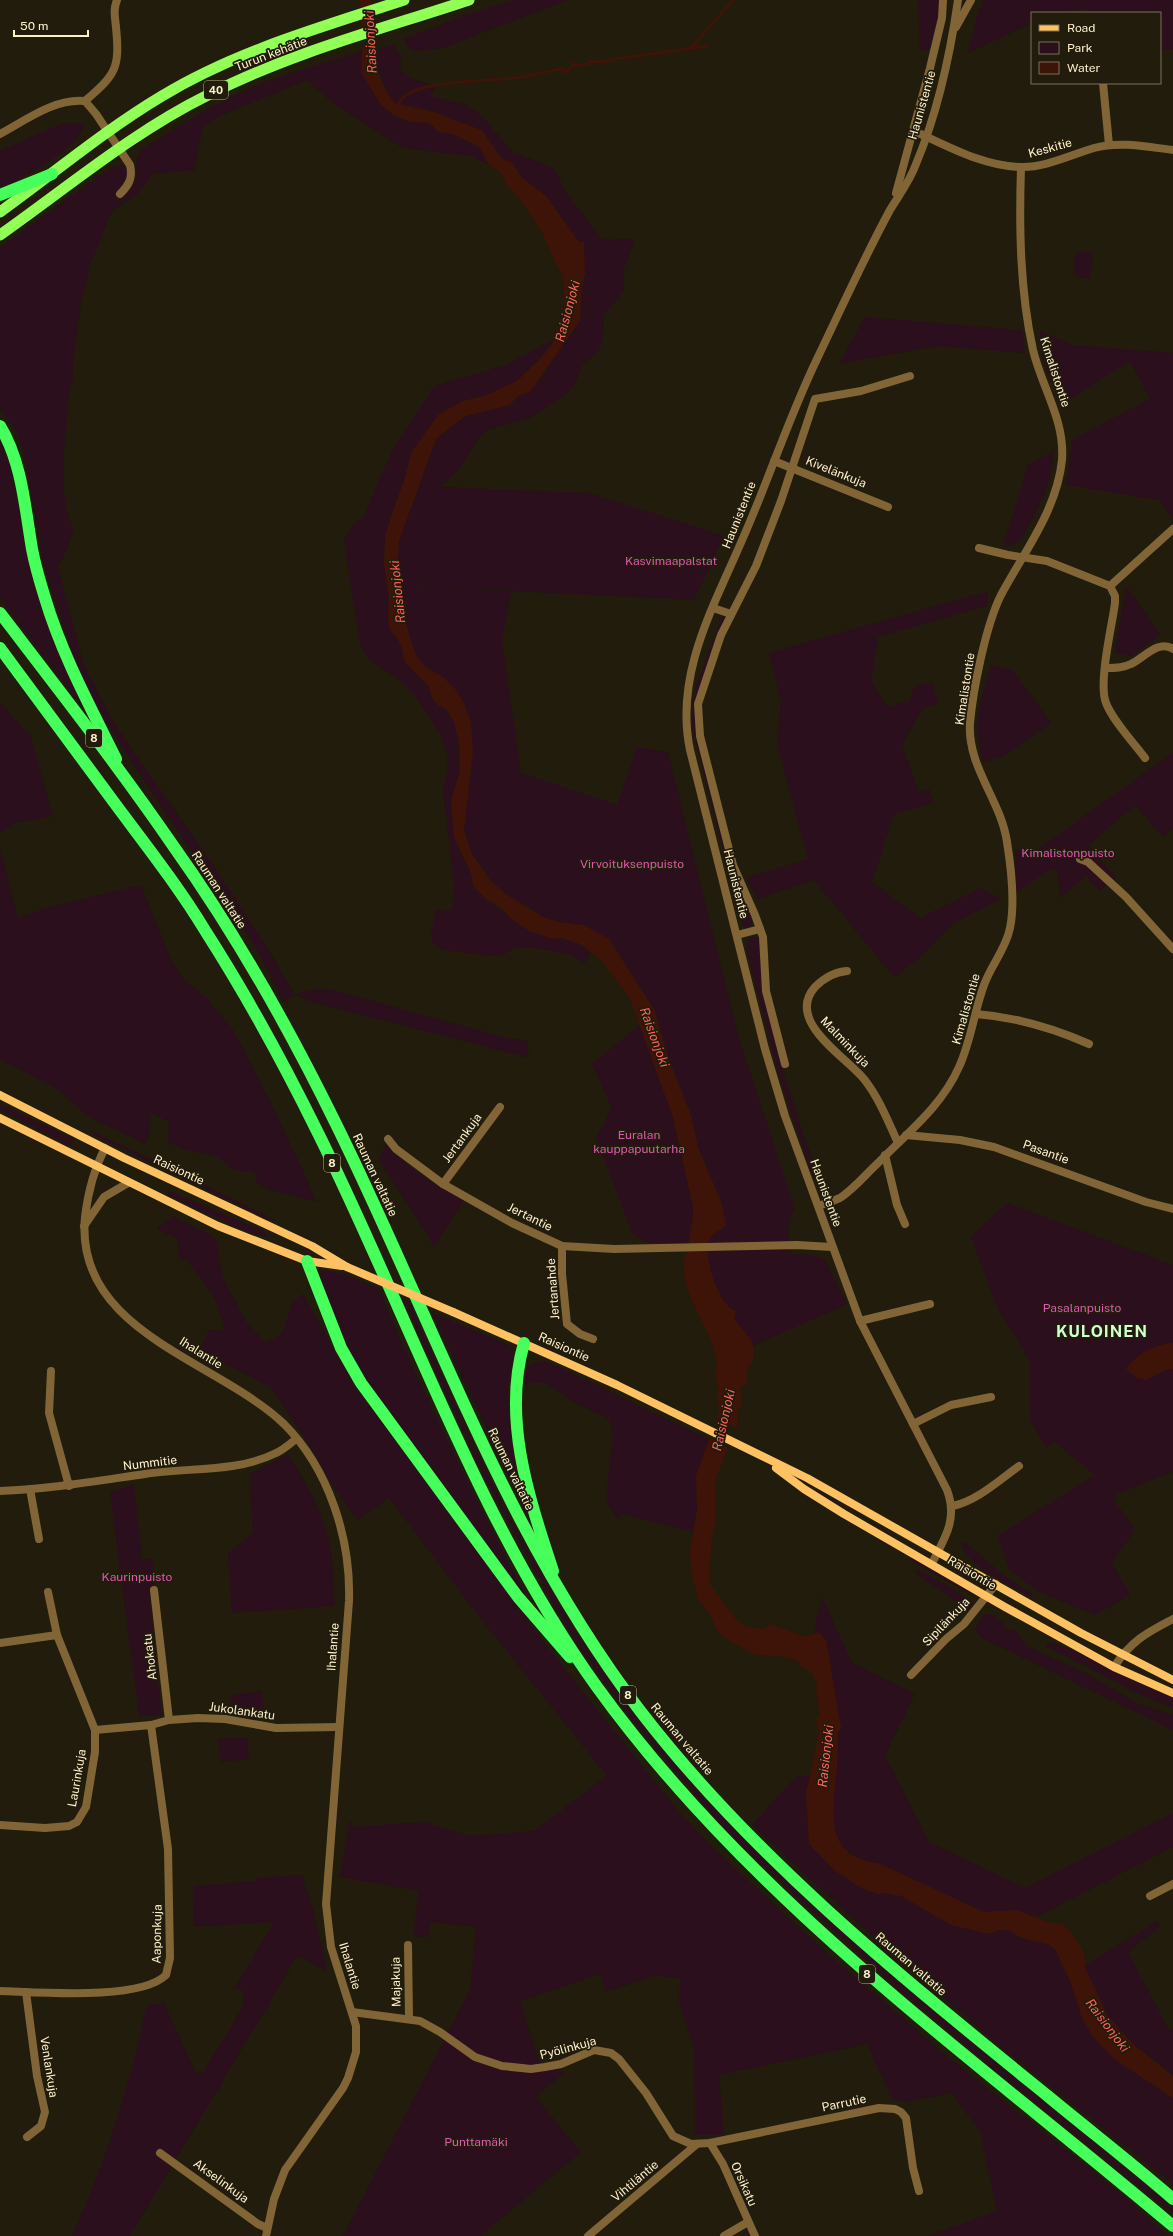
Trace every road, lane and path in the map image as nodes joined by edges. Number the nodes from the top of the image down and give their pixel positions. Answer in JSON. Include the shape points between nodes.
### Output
{"nodes":[{"id":1,"x":117,"y":0,"type":"edge"},
{"id":2,"x":404,"y":0,"type":"edge"},
{"id":3,"x":469,"y":0,"type":"edge"},
{"id":4,"x":943,"y":0,"type":"edge"},
{"id":5,"x":958,"y":0,"type":"edge"},
{"id":6,"x":971,"y":0,"type":"edge"},
{"id":7,"x":953,"y":33,"type":"junction"},
{"id":8,"x":1103,"y":84,"type":"edge"},
{"id":9,"x":85,"y":102,"type":"junction"},
{"id":10,"x":914,"y":131,"type":"junction"},
{"id":11,"x":109,"y":132,"type":"junction"},
{"id":12,"x":0,"y":134,"type":"edge"},
{"id":13,"x":926,"y":137,"type":"junction"},
{"id":14,"x":1109,"y":145,"type":"junction"},
{"id":15,"x":120,"y":148,"type":"junction"},
{"id":16,"x":1173,"y":150,"type":"edge"},
{"id":17,"x":1021,"y":167,"type":"junction"},
{"id":18,"x":52,"y":174,"type":"junction"},
{"id":19,"x":120,"y":194,"type":"dead end"},
{"id":20,"x":0,"y":195,"type":"edge"},
{"id":21,"x":891,"y":209,"type":"junction"},
{"id":22,"x":0,"y":212,"type":"edge"},
{"id":23,"x":0,"y":235,"type":"edge"},
{"id":24,"x":910,"y":376,"type":"dead end"},
{"id":25,"x":0,"y":426,"type":"edge"},
{"id":26,"x":774,"y":461,"type":"junction"},
{"id":27,"x":792,"y":467,"type":"junction"},
{"id":28,"x":888,"y":507,"type":"dead end"},
{"id":29,"x":1173,"y":529,"type":"edge"},
{"id":30,"x":979,"y":548,"type":"dead end"},
{"id":31,"x":1023,"y":557,"type":"junction"},
{"id":32,"x":1110,"y":586,"type":"junction"},
{"id":33,"x":713,"y":608,"type":"junction"},
{"id":34,"x":0,"y":613,"type":"edge"},
{"id":35,"x":731,"y":614,"type":"junction"},
{"id":36,"x":0,"y":648,"type":"edge"},
{"id":37,"x":1173,"y":649,"type":"edge"},
{"id":38,"x":0,"y":657,"type":"edge"},
{"id":39,"x":1106,"y":668,"type":"junction"},
{"id":40,"x":16,"y":670,"type":"junction"},
{"id":41,"x":1144,"y":758,"type":"dead end"},
{"id":42,"x":128,"y":785,"type":"junction"},
{"id":43,"x":1080,"y":859,"type":"dead end"},
{"id":44,"x":760,"y":929,"type":"junction"},
{"id":45,"x":737,"y":935,"type":"junction"},
{"id":46,"x":1173,"y":949,"type":"edge"},
{"id":47,"x":847,"y":971,"type":"dead end"},
{"id":48,"x":976,"y":1014,"type":"junction"},
{"id":49,"x":1089,"y":1044,"type":"dead end"},
{"id":50,"x":785,"y":1064,"type":"dead end"},
{"id":51,"x":0,"y":1094,"type":"edge"},
{"id":52,"x":500,"y":1107,"type":"dead end"},
{"id":53,"x":0,"y":1118,"type":"edge"},
{"id":54,"x":906,"y":1135,"type":"junction"},
{"id":55,"x":388,"y":1139,"type":"dead end"},
{"id":56,"x":898,"y":1143,"type":"junction"},
{"id":57,"x":105,"y":1148,"type":"junction"},
{"id":58,"x":885,"y":1155,"type":"junction"},
{"id":59,"x":95,"y":1167,"type":"junction"},
{"id":60,"x":128,"y":1183,"type":"junction"},
{"id":61,"x":443,"y":1184,"type":"junction"},
{"id":62,"x":819,"y":1206,"type":"junction"},
{"id":63,"x":1173,"y":1209,"type":"edge"},
{"id":64,"x":905,"y":1224,"type":"dead end"},
{"id":65,"x":84,"y":1226,"type":"junction"},
{"id":66,"x":562,"y":1246,"type":"junction"},
{"id":67,"x":832,"y":1247,"type":"junction"},
{"id":68,"x":307,"y":1261,"type":"junction"},
{"id":69,"x":347,"y":1267,"type":"junction"},
{"id":70,"x":930,"y":1304,"type":"dead end"},
{"id":71,"x":860,"y":1321,"type":"junction"},
{"id":72,"x":593,"y":1339,"type":"dead end"},
{"id":73,"x":524,"y":1342,"type":"junction"},
{"id":74,"x":51,"y":1371,"type":"dead end"},
{"id":75,"x":991,"y":1397,"type":"dead end"},
{"id":76,"x":913,"y":1424,"type":"junction"},
{"id":77,"x":296,"y":1439,"type":"junction"},
{"id":78,"x":766,"y":1460,"type":"junction"},
{"id":79,"x":1019,"y":1466,"type":"dead end"},
{"id":80,"x":69,"y":1486,"type":"junction"},
{"id":81,"x":30,"y":1489,"type":"junction"},
{"id":82,"x":0,"y":1491,"type":"edge"},
{"id":83,"x":953,"y":1506,"type":"junction"},
{"id":84,"x":39,"y":1540,"type":"dead end"},
{"id":85,"x":938,"y":1551,"type":"junction"},
{"id":86,"x":932,"y":1563,"type":"junction"},
{"id":87,"x":996,"y":1584,"type":"junction"},
{"id":88,"x":154,"y":1590,"type":"dead end"},
{"id":89,"x":48,"y":1592,"type":"dead end"},
{"id":90,"x":561,"y":1594,"type":"junction"},
{"id":91,"x":986,"y":1596,"type":"junction"},
{"id":92,"x":1173,"y":1620,"type":"edge"},
{"id":93,"x":57,"y":1635,"type":"junction"},
{"id":94,"x":0,"y":1643,"type":"edge"},
{"id":95,"x":1122,"y":1655,"type":"junction"},
{"id":96,"x":1114,"y":1667,"type":"junction"},
{"id":97,"x":912,"y":1676,"type":"dead end"},
{"id":98,"x":1173,"y":1680,"type":"edge"},
{"id":99,"x":597,"y":1686,"type":"junction"},
{"id":100,"x":1173,"y":1694,"type":"edge"},
{"id":101,"x":169,"y":1720,"type":"junction"},
{"id":102,"x":151,"y":1725,"type":"junction"},
{"id":103,"x":339,"y":1727,"type":"junction"},
{"id":104,"x":95,"y":1730,"type":"junction"},
{"id":105,"x":0,"y":1825,"type":"edge"},
{"id":106,"x":1173,"y":1884,"type":"edge"},
{"id":107,"x":1150,"y":1896,"type":"dead end"},
{"id":108,"x":408,"y":1944,"type":"dead end"},
{"id":109,"x":0,"y":1991,"type":"edge"},
{"id":110,"x":26,"y":1992,"type":"junction"},
{"id":111,"x":352,"y":2012,"type":"junction"},
{"id":112,"x":409,"y":2018,"type":"junction"},
{"id":113,"x":27,"y":2137,"type":"dead end"},
{"id":114,"x":710,"y":2143,"type":"junction"},
{"id":115,"x":697,"y":2144,"type":"junction"},
{"id":116,"x":160,"y":2153,"type":"dead end"},
{"id":117,"x":919,"y":2191,"type":"dead end"},
{"id":118,"x":1173,"y":2199,"type":"edge"},
{"id":119,"x":748,"y":2222,"type":"junction"},
{"id":120,"x":1173,"y":2226,"type":"edge"},
{"id":121,"x":266,"y":2232,"type":"edge"},
{"id":122,"x":588,"y":2236,"type":"edge"},
{"id":123,"x":724,"y":2236,"type":"edge"},
{"id":124,"x":755,"y":2236,"type":"edge"}],
"edges":[{"from":1,"to":9,"type":"street","via":[[114,13],[118,53],[116,69],[103,86]]},
{"from":2,"to":11,"type":"highway","name":"Turun kehätie","number":"40","via":[[270,45],[194,78]]},
{"from":3,"to":15,"type":"highway","name":"Turun kehätie","number":"40","via":[[245,77],[176,112]]},
{"from":4,"to":10,"type":"street","name":"Haunistentie","via":[[938,35]]},
{"from":5,"to":7,"type":"street","name":"Haunistentie"},
{"from":6,"to":7,"type":"street"},
{"from":7,"to":13,"type":"street","name":"Haunistentie","via":[[935,111]]},
{"from":8,"to":14,"type":"street"},
{"from":9,"to":11,"type":"street"},
{"from":9,"to":12,"type":"street","via":[[72,100],[59,103]]},
{"from":10,"to":13,"type":"street","name":"Keskitie"},
{"from":10,"to":21,"type":"street","name":"Haunistentie","via":[[903,176]]},
{"from":11,"to":15,"type":"street"},
{"from":11,"to":18,"type":"highway","name":"Turun kehätie","number":"40"},
{"from":13,"to":17,"type":"street","name":"Keskitie","via":[[986,161]]},
{"from":13,"to":21,"type":"street","name":"Haunistentie","via":[[910,177]]},
{"from":14,"to":16,"type":"street","name":"Keskitie"},
{"from":14,"to":17,"type":"street","name":"Keskitie","via":[[1058,160]]},
{"from":15,"to":19,"type":"street","via":[[132,173],[127,186]]},
{"from":15,"to":23,"type":"highway","name":"Turun kehätie","number":"40"},
{"from":17,"to":31,"type":"street","name":"Kimalistontie","via":[[1022,247],[1029,330],[1042,379],[1059,424],[1062,452],[1060,473],[1052,503]]},
{"from":18,"to":20,"type":"highway"},
{"from":18,"to":22,"type":"highway","name":"Turun kehätie","number":"40"},
{"from":21,"to":26,"type":"street","name":"Haunistentie","via":[[807,382]]},
{"from":24,"to":27,"type":"street","name":"Haunistentie","via":[[861,391],[815,399]]},
{"from":25,"to":42,"type":"highway","via":[[12,450],[32,551],[56,633]]},
{"from":26,"to":27,"type":"street","name":"Kivelänkuja"},
{"from":26,"to":33,"type":"street","name":"Haunistentie"},
{"from":27,"to":28,"type":"street","name":"Kivelänkuja"},
{"from":27,"to":35,"type":"street","name":"Haunistentie","via":[[756,566]]},
{"from":29,"to":32,"type":"street"},
{"from":30,"to":31,"type":"street"},
{"from":31,"to":32,"type":"street","via":[[1047,561]]},
{"from":31,"to":48,"type":"street","name":"Kimalistontie","via":[[1000,596],[990,622],[970,725],[975,759],[1005,830],[1012,908],[1006,942],[988,975]]},
{"from":32,"to":39,"type":"street","via":[[1116,603]]},
{"from":33,"to":35,"type":"street"},
{"from":33,"to":45,"type":"street","name":"Haunistentie","via":[[698,647],[688,686],[685,715],[690,750]]},
{"from":34,"to":42,"type":"highway","name":"Rauman valtatie","number":"8"},
{"from":35,"to":44,"type":"street","name":"Haunistentie","via":[[698,704],[698,726],[733,865]]},
{"from":36,"to":40,"type":"highway","number":"8"},
{"from":37,"to":39,"type":"street","via":[[1160,646],[1132,664]]},
{"from":38,"to":40,"type":"highway"},
{"from":39,"to":41,"type":"street","via":[[1103,690],[1107,705]]},
{"from":40,"to":99,"type":"highway","number":"8","via":[[173,883],[205,929],[252,1008],[318,1132],[499,1527],[551,1617]]},
{"from":42,"to":90,"type":"highway","name":"Rauman valtatie","number":"8","via":[[174,846],[274,1006],[336,1124],[399,1257],[455,1388],[534,1548]]},
{"from":43,"to":46,"type":"street","via":[[1088,862],[1107,878]]},
{"from":44,"to":45,"type":"street"},
{"from":44,"to":50,"type":"street","name":"Haunistentie","via":[[764,948],[766,991]]},
{"from":45,"to":62,"type":"street","name":"Haunistentie","via":[[775,1083]]},
{"from":47,"to":56,"type":"street","name":"Malminkuja","via":[[837,972],[821,981],[812,992],[807,1002],[811,1025],[864,1079],[876,1096]]},
{"from":48,"to":49,"type":"street","via":[[998,1015],[1055,1030]]},
{"from":48,"to":54,"type":"street","name":"Kimalistontie","via":[[958,1071],[939,1100]]},
{"from":51,"to":57,"type":"main road","name":"Raisiontie"},
{"from":52,"to":61,"type":"street","name":"Jertankuja"},
{"from":53,"to":59,"type":"main road","name":"Raisiontie"},
{"from":54,"to":56,"type":"street","name":"Kimalistontie"},
{"from":54,"to":63,"type":"street","name":"Pasantie","via":[[966,1141],[994,1147],[1146,1202]]},
{"from":55,"to":61,"type":"street","name":"Jertantie","via":[[396,1150]]},
{"from":56,"to":58,"type":"street","name":"Kimalistontie"},
{"from":57,"to":59,"type":"street","name":"Ihalantie"},
{"from":57,"to":69,"type":"main road","name":"Raisiontie","via":[[312,1246]]},
{"from":58,"to":62,"type":"street","name":"Kimalistontie","via":[[841,1197]]},
{"from":58,"to":64,"type":"street","via":[[897,1205]]},
{"from":59,"to":60,"type":"main road","name":"Raisiontie"},
{"from":59,"to":65,"type":"street","name":"Ihalantie"},
{"from":60,"to":65,"type":"street","via":[[104,1197]]},
{"from":60,"to":68,"type":"main road","name":"Raisiontie","via":[[218,1226]]},
{"from":61,"to":66,"type":"street","name":"Jertantie","via":[[512,1223]]},
{"from":62,"to":67,"type":"street","name":"Haunistentie"},
{"from":65,"to":77,"type":"street","name":"Ihalantie","via":[[86,1253],[92,1273],[119,1312],[254,1400],[285,1426]]},
{"from":66,"to":67,"type":"street","name":"Jertantie"},
{"from":66,"to":72,"type":"street","name":"Jertanahde","via":[[567,1324],[580,1334]]},
{"from":67,"to":71,"type":"street","name":"Haunistentie"},
{"from":68,"to":69,"type":"main road","name":"Raisiontie"},
{"from":68,"to":99,"type":"highway","via":[[342,1348],[361,1383],[518,1597]]},
{"from":69,"to":73,"type":"main road","name":"Raisiontie","bridge":true},
{"from":70,"to":71,"type":"street"},
{"from":71,"to":76,"type":"street","name":"Haunistentie"},
{"from":73,"to":78,"type":"main road","name":"Raisiontie","via":[[696,1422]]},
{"from":73,"to":90,"type":"highway","via":[[515,1387],[520,1449],[529,1494]]},
{"from":74,"to":80,"type":"street","via":[[49,1412]]},
{"from":75,"to":76,"type":"street","via":[[951,1405]]},
{"from":76,"to":83,"type":"street","name":"Haunistentie"},
{"from":77,"to":80,"type":"street","name":"Nummitie","via":[[278,1453],[240,1464],[146,1474]]},
{"from":77,"to":103,"type":"street","name":"Ihalantie","via":[[316,1468],[333,1505],[347,1562],[348,1601]]},
{"from":78,"to":85,"type":"main road","name":"Raisiontie","via":[[807,1478]]},
{"from":78,"to":86,"type":"main road","name":"Raisiontie","via":[[804,1489]]},
{"from":79,"to":83,"type":"street","via":[[981,1493]]},
{"from":80,"to":81,"type":"street","name":"Nummitie"},
{"from":81,"to":82,"type":"street","name":"Nummitie"},
{"from":81,"to":84,"type":"street"},
{"from":83,"to":85,"type":"street","via":[[951,1520]]},
{"from":85,"to":86,"type":"street"},
{"from":85,"to":87,"type":"main road","name":"Raisiontie"},
{"from":86,"to":91,"type":"main road","name":"Raisiontie"},
{"from":87,"to":91,"type":"street","name":"Sipilänkuja"},
{"from":87,"to":95,"type":"main road","name":"Raisiontie"},
{"from":88,"to":101,"type":"street","name":"Ahokatu"},
{"from":89,"to":93,"type":"street"},
{"from":90,"to":118,"type":"highway","name":"Rauman valtatie","number":"8","via":[[640,1711],[746,1832],[802,1887],[882,1958]]},
{"from":91,"to":96,"type":"main road","name":"Raisiontie"},
{"from":91,"to":97,"type":"street","name":"Sipilänkuja","via":[[964,1624],[946,1639]]},
{"from":92,"to":95,"type":"street","via":[[1136,1640]]},
{"from":93,"to":94,"type":"street"},
{"from":93,"to":104,"type":"street"},
{"from":95,"to":96,"type":"street"},
{"from":95,"to":98,"type":"main road","name":"Raisiontie"},
{"from":96,"to":100,"type":"main road","name":"Raisiontie"},
{"from":99,"to":120,"type":"highway","number":"8","via":[[658,1766],[688,1800],[789,1903],[875,1981]]},
{"from":101,"to":102,"type":"street","name":"Jukolankatu"},
{"from":101,"to":103,"type":"street","name":"Jukolankatu","via":[[211,1718],[281,1728]]},
{"from":102,"to":104,"type":"street","name":"Jukolankatu"},
{"from":102,"to":110,"type":"street","name":"Aaponkuja","via":[[168,1849],[170,1958],[166,1975],[152,1985],[96,1993]]},
{"from":103,"to":111,"type":"street","name":"Ihalantie","via":[[326,1889],[326,1919],[331,1947]]},
{"from":104,"to":105,"type":"street","name":"Laurinkuja","via":[[95,1752],[86,1807],[77,1822],[58,1828]]},
{"from":106,"to":107,"type":"street"},
{"from":108,"to":112,"type":"street","name":"Majakuja"},
{"from":109,"to":110,"type":"street","name":"Aaponkuja"},
{"from":110,"to":113,"type":"street","name":"Venlankuja","via":[[37,2076],[45,2112],[42,2126]]},
{"from":111,"to":112,"type":"street","name":"Pyölinkuja"},
{"from":111,"to":121,"type":"street","name":"Ihalantie","via":[[357,2038],[356,2052],[348,2078],[286,2170],[274,2199]]},
{"from":112,"to":115,"type":"street","name":"Pyölinkuja","via":[[430,2026],[475,2057],[502,2066],[531,2069],[561,2064],[594,2050],[611,2053],[619,2059],[646,2093],[673,2136]]},
{"from":114,"to":115,"type":"street","name":"Pyölinkuja"},
{"from":114,"to":117,"type":"street","name":"Parrutie","via":[[874,2109],[895,2109],[902,2112],[908,2125],[913,2168]]},
{"from":114,"to":119,"type":"street","name":"Orsikatu","via":[[723,2164]]},
{"from":115,"to":122,"type":"street","name":"Vihtiläntie"},
{"from":116,"to":121,"type":"street","name":"Akselinkuja"},
{"from":119,"to":123,"type":"street"},
{"from":119,"to":124,"type":"street","name":"Orsikatu"}]}
